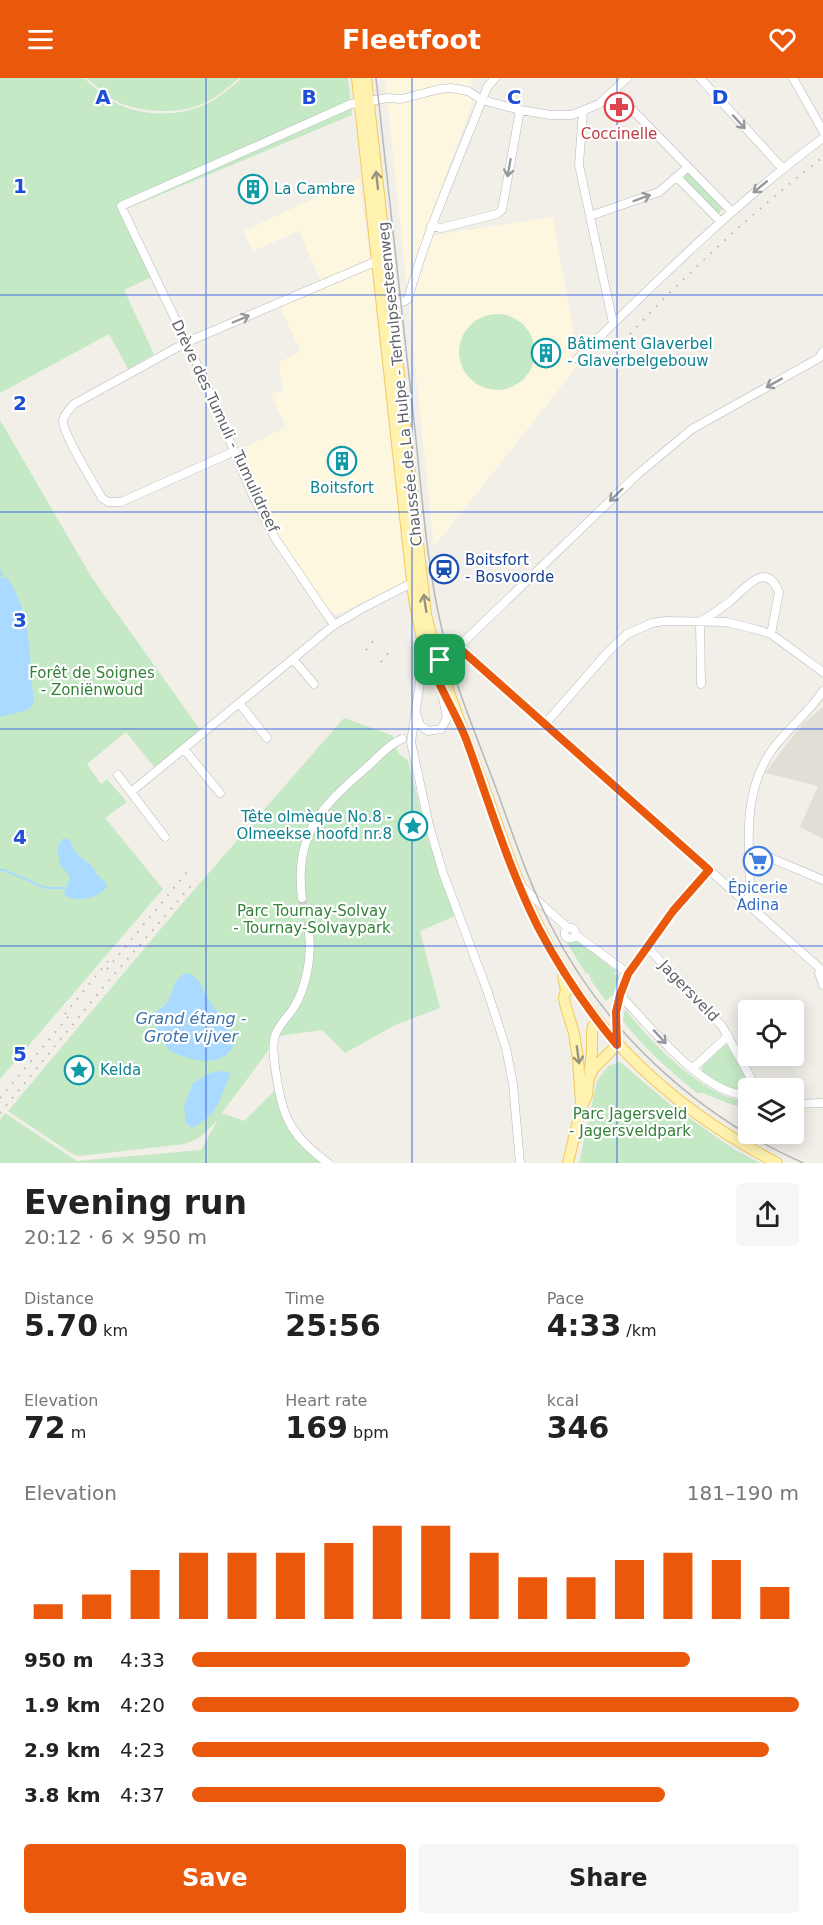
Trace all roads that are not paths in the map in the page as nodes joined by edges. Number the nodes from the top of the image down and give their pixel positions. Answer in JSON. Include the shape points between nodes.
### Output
{"nodes":[{"id":1,"x":357,"y":78,"type":"edge"},
{"id":2,"x":366,"y":78,"type":"edge"},
{"id":3,"x":495,"y":78,"type":"edge"},
{"id":4,"x":627,"y":78,"type":"edge"},
{"id":5,"x":700,"y":78,"type":"edge"},
{"id":6,"x":794,"y":78,"type":"edge"},
{"id":7,"x":614,"y":91,"type":"junction"},
{"id":8,"x":482,"y":100,"type":"junction"},
{"id":9,"x":364,"y":102,"type":"junction"},
{"id":10,"x":520,"y":110,"type":"junction"},
{"id":11,"x":583,"y":111,"type":"junction"},
{"id":12,"x":823,"y":131,"type":"edge"},
{"id":13,"x":823,"y":138,"type":"edge"},
{"id":14,"x":688,"y":167,"type":"junction"},
{"id":15,"x":782,"y":168,"type":"junction"},
{"id":16,"x":677,"y":177,"type":"junction"},
{"id":17,"x":731,"y":211,"type":"junction"},
{"id":18,"x":590,"y":216,"type":"junction"},
{"id":19,"x":720,"y":221,"type":"junction"},
{"id":20,"x":431,"y":226,"type":"junction"},
{"id":21,"x":377,"y":261,"type":"junction"},
{"id":22,"x":391,"y":304,"type":"junction"},
{"id":23,"x":613,"y":323,"type":"junction"},
{"id":24,"x":187,"y":342,"type":"junction"},
{"id":25,"x":823,"y":352,"type":"edge"},
{"id":26,"x":577,"y":359,"type":"dead end"},
{"id":27,"x":234,"y":451,"type":"junction"},
{"id":28,"x":411,"y":585,"type":"junction"},
{"id":29,"x":700,"y":622,"type":"junction"},
{"id":30,"x":334,"y":626,"type":"junction"},
{"id":31,"x":771,"y":634,"type":"junction"},
{"id":32,"x":458,"y":647,"type":"junction"},
{"id":33,"x":293,"y":659,"type":"junction"},
{"id":34,"x":435,"y":662,"type":"junction"},
{"id":35,"x":823,"y":672,"type":"edge"},
{"id":36,"x":438,"y":683,"type":"junction"},
{"id":37,"x":314,"y":684,"type":"dead end"},
{"id":38,"x":701,"y":684,"type":"dead end"},
{"id":39,"x":823,"y":691,"type":"edge"},
{"id":40,"x":820,"y":699,"type":"edge"},
{"id":41,"x":239,"y":703,"type":"junction"},
{"id":42,"x":416,"y":712,"type":"junction"},
{"id":43,"x":545,"y":724,"type":"junction"},
{"id":44,"x":422,"y":727,"type":"junction"},
{"id":45,"x":463,"y":731,"type":"junction"},
{"id":46,"x":406,"y":737,"type":"junction"},
{"id":47,"x":267,"y":738,"type":"dead end"},
{"id":48,"x":184,"y":749,"type":"junction"},
{"id":49,"x":117,"y":775,"type":"dead end"},
{"id":50,"x":130,"y":792,"type":"junction"},
{"id":51,"x":220,"y":794,"type":"dead end"},
{"id":52,"x":165,"y":837,"type":"dead end"},
{"id":53,"x":749,"y":851,"type":"junction"},
{"id":54,"x":709,"y":870,"type":"junction"},
{"id":55,"x":823,"y":880,"type":"edge"},
{"id":56,"x":520,"y":885,"type":"junction"},
{"id":57,"x":302,"y":898,"type":"tunnel mouth"},
{"id":58,"x":745,"y":903,"type":"junction"},
{"id":59,"x":309,"y":934,"type":"tunnel mouth"},
{"id":60,"x":647,"y":948,"type":"junction"},
{"id":61,"x":562,"y":970,"type":"junction"},
{"id":62,"x":823,"y":971,"type":"edge"},
{"id":63,"x":628,"y":974,"type":"junction"},
{"id":64,"x":823,"y":985,"type":"edge"},
{"id":65,"x":620,"y":995,"type":"junction"},
{"id":66,"x":598,"y":1022,"type":"junction"},
{"id":67,"x":728,"y":1036,"type":"junction"},
{"id":68,"x":617,"y":1045,"type":"junction"},
{"id":69,"x":692,"y":1069,"type":"junction"},
{"id":70,"x":589,"y":1077,"type":"junction"},
{"id":71,"x":751,"y":1078,"type":"edge"},
{"id":72,"x":738,"y":1094,"type":"edge"},
{"id":73,"x":823,"y":1103,"type":"edge"},
{"id":74,"x":804,"y":1104,"type":"edge"},
{"id":75,"x":581,"y":1108,"type":"junction"},
{"id":76,"x":328,"y":1163,"type":"edge"},
{"id":77,"x":520,"y":1163,"type":"edge"},
{"id":78,"x":568,"y":1163,"type":"edge"},
{"id":79,"x":777,"y":1163,"type":"edge"}],
"edges":[{"from":1,"to":9,"type":"main road"},
{"from":2,"to":9,"type":"main road"},
{"from":3,"to":8,"type":"street"},
{"from":4,"to":7,"type":"street"},
{"from":5,"to":15,"type":"street","one_way":true},
{"from":6,"to":12,"type":"street"},
{"from":7,"to":11,"type":"street","via":[[600,104]]},
{"from":7,"to":14,"type":"street"},
{"from":8,"to":9,"type":"street","via":[[451,88]]},
{"from":8,"to":10,"type":"street"},
{"from":8,"to":20,"type":"street"},
{"from":9,"to":21,"type":"main road","name":"Chaussée de La Hulpe - Terhulpsesteenweg"},
{"from":22,"to":9,"type":"main road","name":"Chaussée de La Hulpe - Terhulpsesteenweg","one_way":true},
{"from":9,"to":24,"type":"street","name":"Drève des Tumuli - Tumulidreef","via":[[351,104],[121,206]]},
{"from":10,"to":11,"type":"street","via":[[551,115]]},
{"from":10,"to":20,"type":"street","one_way":true,"via":[[502,210],[441,228]]},
{"from":11,"to":18,"type":"street","via":[[579,165]]},
{"from":13,"to":15,"type":"street"},
{"from":14,"to":16,"type":"street"},
{"from":14,"to":17,"type":"street"},
{"from":15,"to":17,"type":"street","one_way":true},
{"from":18,"to":16,"type":"street","one_way":true,"via":[[659,192]]},
{"from":16,"to":19,"type":"street"},
{"from":17,"to":19,"type":"street"},
{"from":18,"to":23,"type":"street"},
{"from":19,"to":23,"type":"street"},
{"from":20,"to":22,"type":"street","via":[[408,299]]},
{"from":24,"to":21,"type":"street","one_way":true},
{"from":21,"to":28,"type":"main road","name":"Chaussée de La Hulpe - Terhulpsesteenweg"},
{"from":34,"to":22,"type":"main road","name":"Chaussée de La Hulpe - Terhulpsesteenweg","one_way":true,"via":[[422,587]]},
{"from":23,"to":26,"type":"street"},
{"from":24,"to":27,"type":"street","name":"Drève des Tumuli - Tumulidreef"},
{"from":24,"to":27,"type":"street","via":[[74,405],[63,418],[69,438],[102,498],[115,503]]},
{"from":25,"to":32,"type":"street","one_way":true,"via":[[819,358],[692,429],[639,474]]},
{"from":27,"to":30,"type":"street","name":"Drève des Tumuli - Tumulidreef","via":[[275,538]]},
{"from":28,"to":30,"type":"street"},
{"from":28,"to":34,"type":"main road","name":"Chaussée de La Hulpe - Terhulpsesteenweg","via":[[419,630]]},
{"from":29,"to":31,"type":"street","via":[[726,622]]},
{"from":29,"to":31,"type":"street","via":[[729,603],[747,584],[765,577],[774,582],[779,592]]},
{"from":29,"to":38,"type":"street"},
{"from":29,"to":43,"type":"street","via":[[665,621],[627,634]]},
{"from":30,"to":33,"type":"street"},
{"from":31,"to":35,"type":"street"},
{"from":32,"to":34,"type":"street"},
{"from":32,"to":43,"type":"street"},
{"from":33,"to":37,"type":"street"},
{"from":33,"to":41,"type":"street"},
{"from":34,"to":36,"type":"main road","name":"Chaussée de La Hulpe - Terhulpsesteenweg"},
{"from":34,"to":42,"type":"street","via":[[421,675]]},
{"from":34,"to":45,"type":"main road","name":"Chaussée de La Hulpe - Terhulpsesteenweg"},
{"from":36,"to":44,"type":"street","via":[[447,713],[445,722],[437,731]]},
{"from":36,"to":45,"type":"main road","name":"Chaussée de La Hulpe - Terhulpsesteenweg"},
{"from":39,"to":40,"type":"street"},
{"from":40,"to":53,"type":"street","via":[[773,748],[762,766],[748,817]]},
{"from":41,"to":47,"type":"street"},
{"from":41,"to":48,"type":"street"},
{"from":42,"to":44,"type":"street"},
{"from":42,"to":46,"type":"street"},
{"from":43,"to":54,"type":"street"},
{"from":44,"to":46,"type":"street","via":[[415,735]]},
{"from":45,"to":56,"type":"main road"},
{"from":46,"to":57,"type":"street","via":[[341,790],[317,817],[300,867]]},
{"from":46,"to":77,"type":"street","via":[[440,863],[506,1048]]},
{"from":48,"to":50,"type":"street"},
{"from":48,"to":51,"type":"street"},
{"from":49,"to":50,"type":"street"},
{"from":50,"to":52,"type":"street"},
{"from":53,"to":55,"type":"street"},
{"from":53,"to":58,"type":"street","via":[[750,892]]},
{"from":54,"to":58,"type":"street"},
{"from":54,"to":60,"type":"street"},
{"from":56,"to":61,"type":"main road"},
{"from":56,"to":63,"type":"street","via":[[568,928],[568,938],[576,934]]},
{"from":58,"to":62,"type":"street"},
{"from":59,"to":76,"type":"street","via":[[302,989],[275,1034],[274,1056],[279,1095],[288,1122],[309,1148]]},
{"from":60,"to":63,"type":"street"},
{"from":60,"to":67,"type":"street","name":"Jagersveld"},
{"from":61,"to":66,"type":"main road"},
{"from":61,"to":75,"type":"main road","one_way":true,"via":[[565,1004],[578,1059]]},
{"from":62,"to":64,"type":"street","via":[[819,974]]},
{"from":63,"to":65,"type":"street"},
{"from":65,"to":68,"type":"street"},
{"from":65,"to":69,"type":"street","one_way":true},
{"from":66,"to":68,"type":"main road"},
{"from":66,"to":70,"type":"main road","via":[[593,1026]]},
{"from":67,"to":69,"type":"street","name":"Jagersveld"},
{"from":67,"to":71,"type":"street","name":"Jagersveld"},
{"from":68,"to":70,"type":"main road"},
{"from":68,"to":79,"type":"main road","via":[[688,1108]]},
{"from":69,"to":72,"type":"street","via":[[720,1088]]},
{"from":70,"to":75,"type":"main road"},
{"from":73,"to":74,"type":"street"},
{"from":75,"to":78,"type":"main road"}]}
